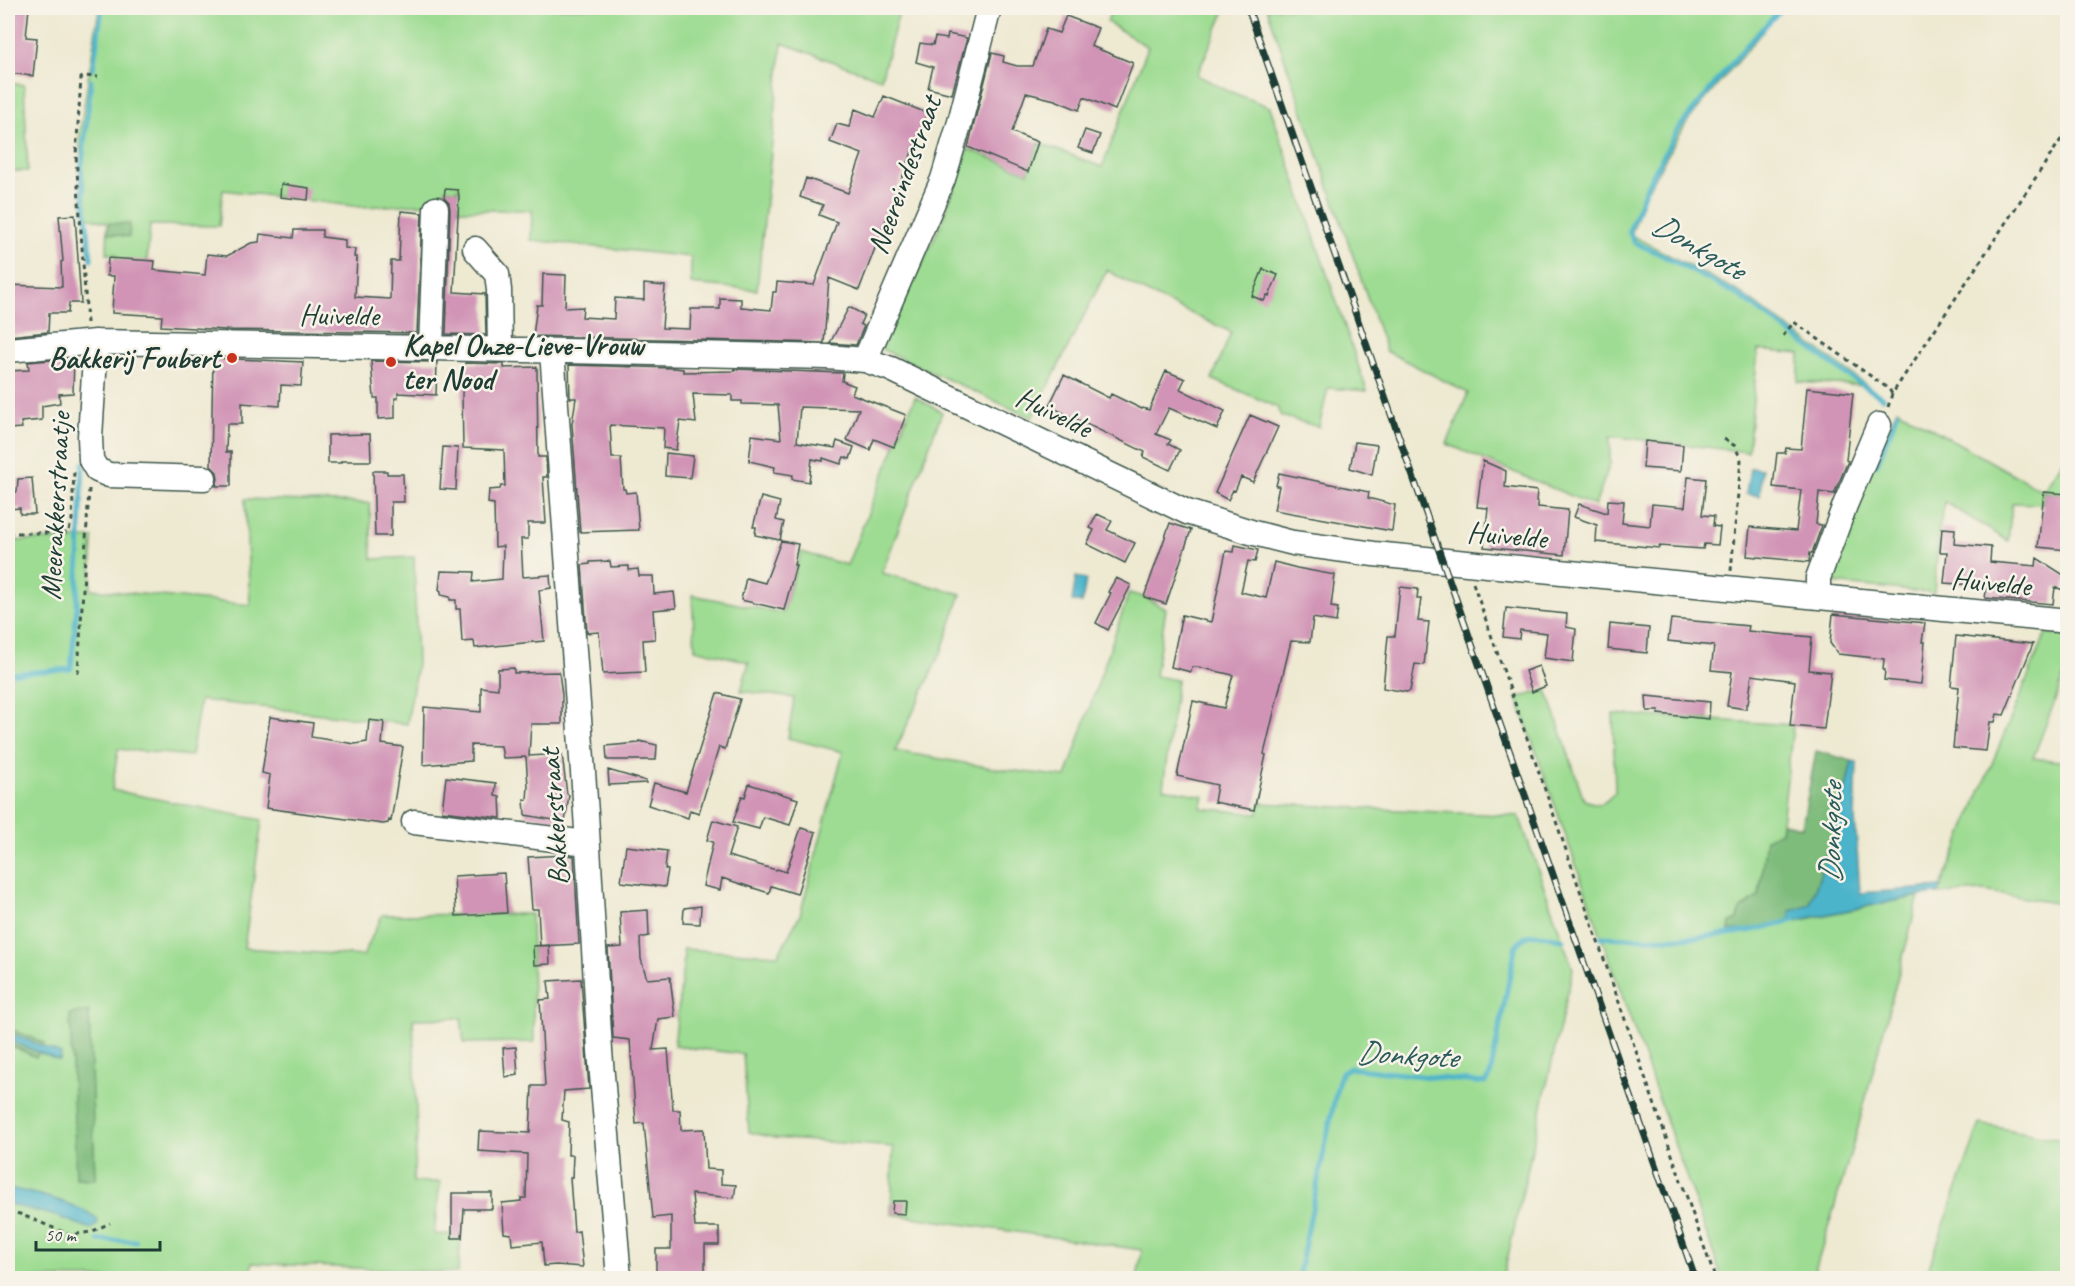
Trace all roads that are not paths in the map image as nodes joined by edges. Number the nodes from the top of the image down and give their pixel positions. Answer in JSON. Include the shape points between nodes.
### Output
{"nodes":[{"id":1,"x":989,"y":8,"type":"edge"},
{"id":2,"x":436,"y":209,"type":"dead end"},
{"id":3,"x":475,"y":249,"type":"dead end"},
{"id":4,"x":92,"y":342,"type":"junction"},
{"id":5,"x":431,"y":348,"type":"junction"},
{"id":6,"x":500,"y":349,"type":"junction"},
{"id":7,"x":8,"y":350,"type":"edge"},
{"id":8,"x":552,"y":351,"type":"junction"},
{"id":9,"x":865,"y":360,"type":"junction"},
{"id":10,"x":1879,"y":426,"type":"road end"},
{"id":11,"x":204,"y":478,"type":"dead end"},
{"id":12,"x":1818,"y":597,"type":"junction"},
{"id":13,"x":2067,"y":621,"type":"edge"},
{"id":14,"x":414,"y":822,"type":"dead end"},
{"id":15,"x":588,"y":843,"type":"junction"},
{"id":16,"x":620,"y":1278,"type":"edge"}],
"edges":[{"from":1,"to":9,"type":"street","name":"Neereindestraat","via":[[943,179]]},
{"from":2,"to":5,"type":"street"},
{"from":3,"to":6,"type":"street","via":[[497,274]]},
{"from":4,"to":5,"type":"street","name":"Huivelde"},
{"from":4,"to":7,"type":"street","name":"Huivelde"},
{"from":4,"to":11,"type":"street","name":"Meerakkerstraatje","via":[[90,437],[82,461],[109,474]]},
{"from":5,"to":6,"type":"street","name":"Huivelde"},
{"from":6,"to":8,"type":"street","name":"Huivelde"},
{"from":8,"to":9,"type":"street","name":"Huivelde"},
{"from":8,"to":15,"type":"street","name":"Bakkerstraat"},
{"from":9,"to":12,"type":"street","name":"Huivelde","via":[[1187,512],[1293,543]]},
{"from":10,"to":12,"type":"street","via":[[1818,578]]},
{"from":12,"to":13,"type":"street","name":"Huivelde"},
{"from":14,"to":15,"type":"street"},
{"from":15,"to":16,"type":"street","name":"Bakkerstraat","via":[[600,1051]]}]}
